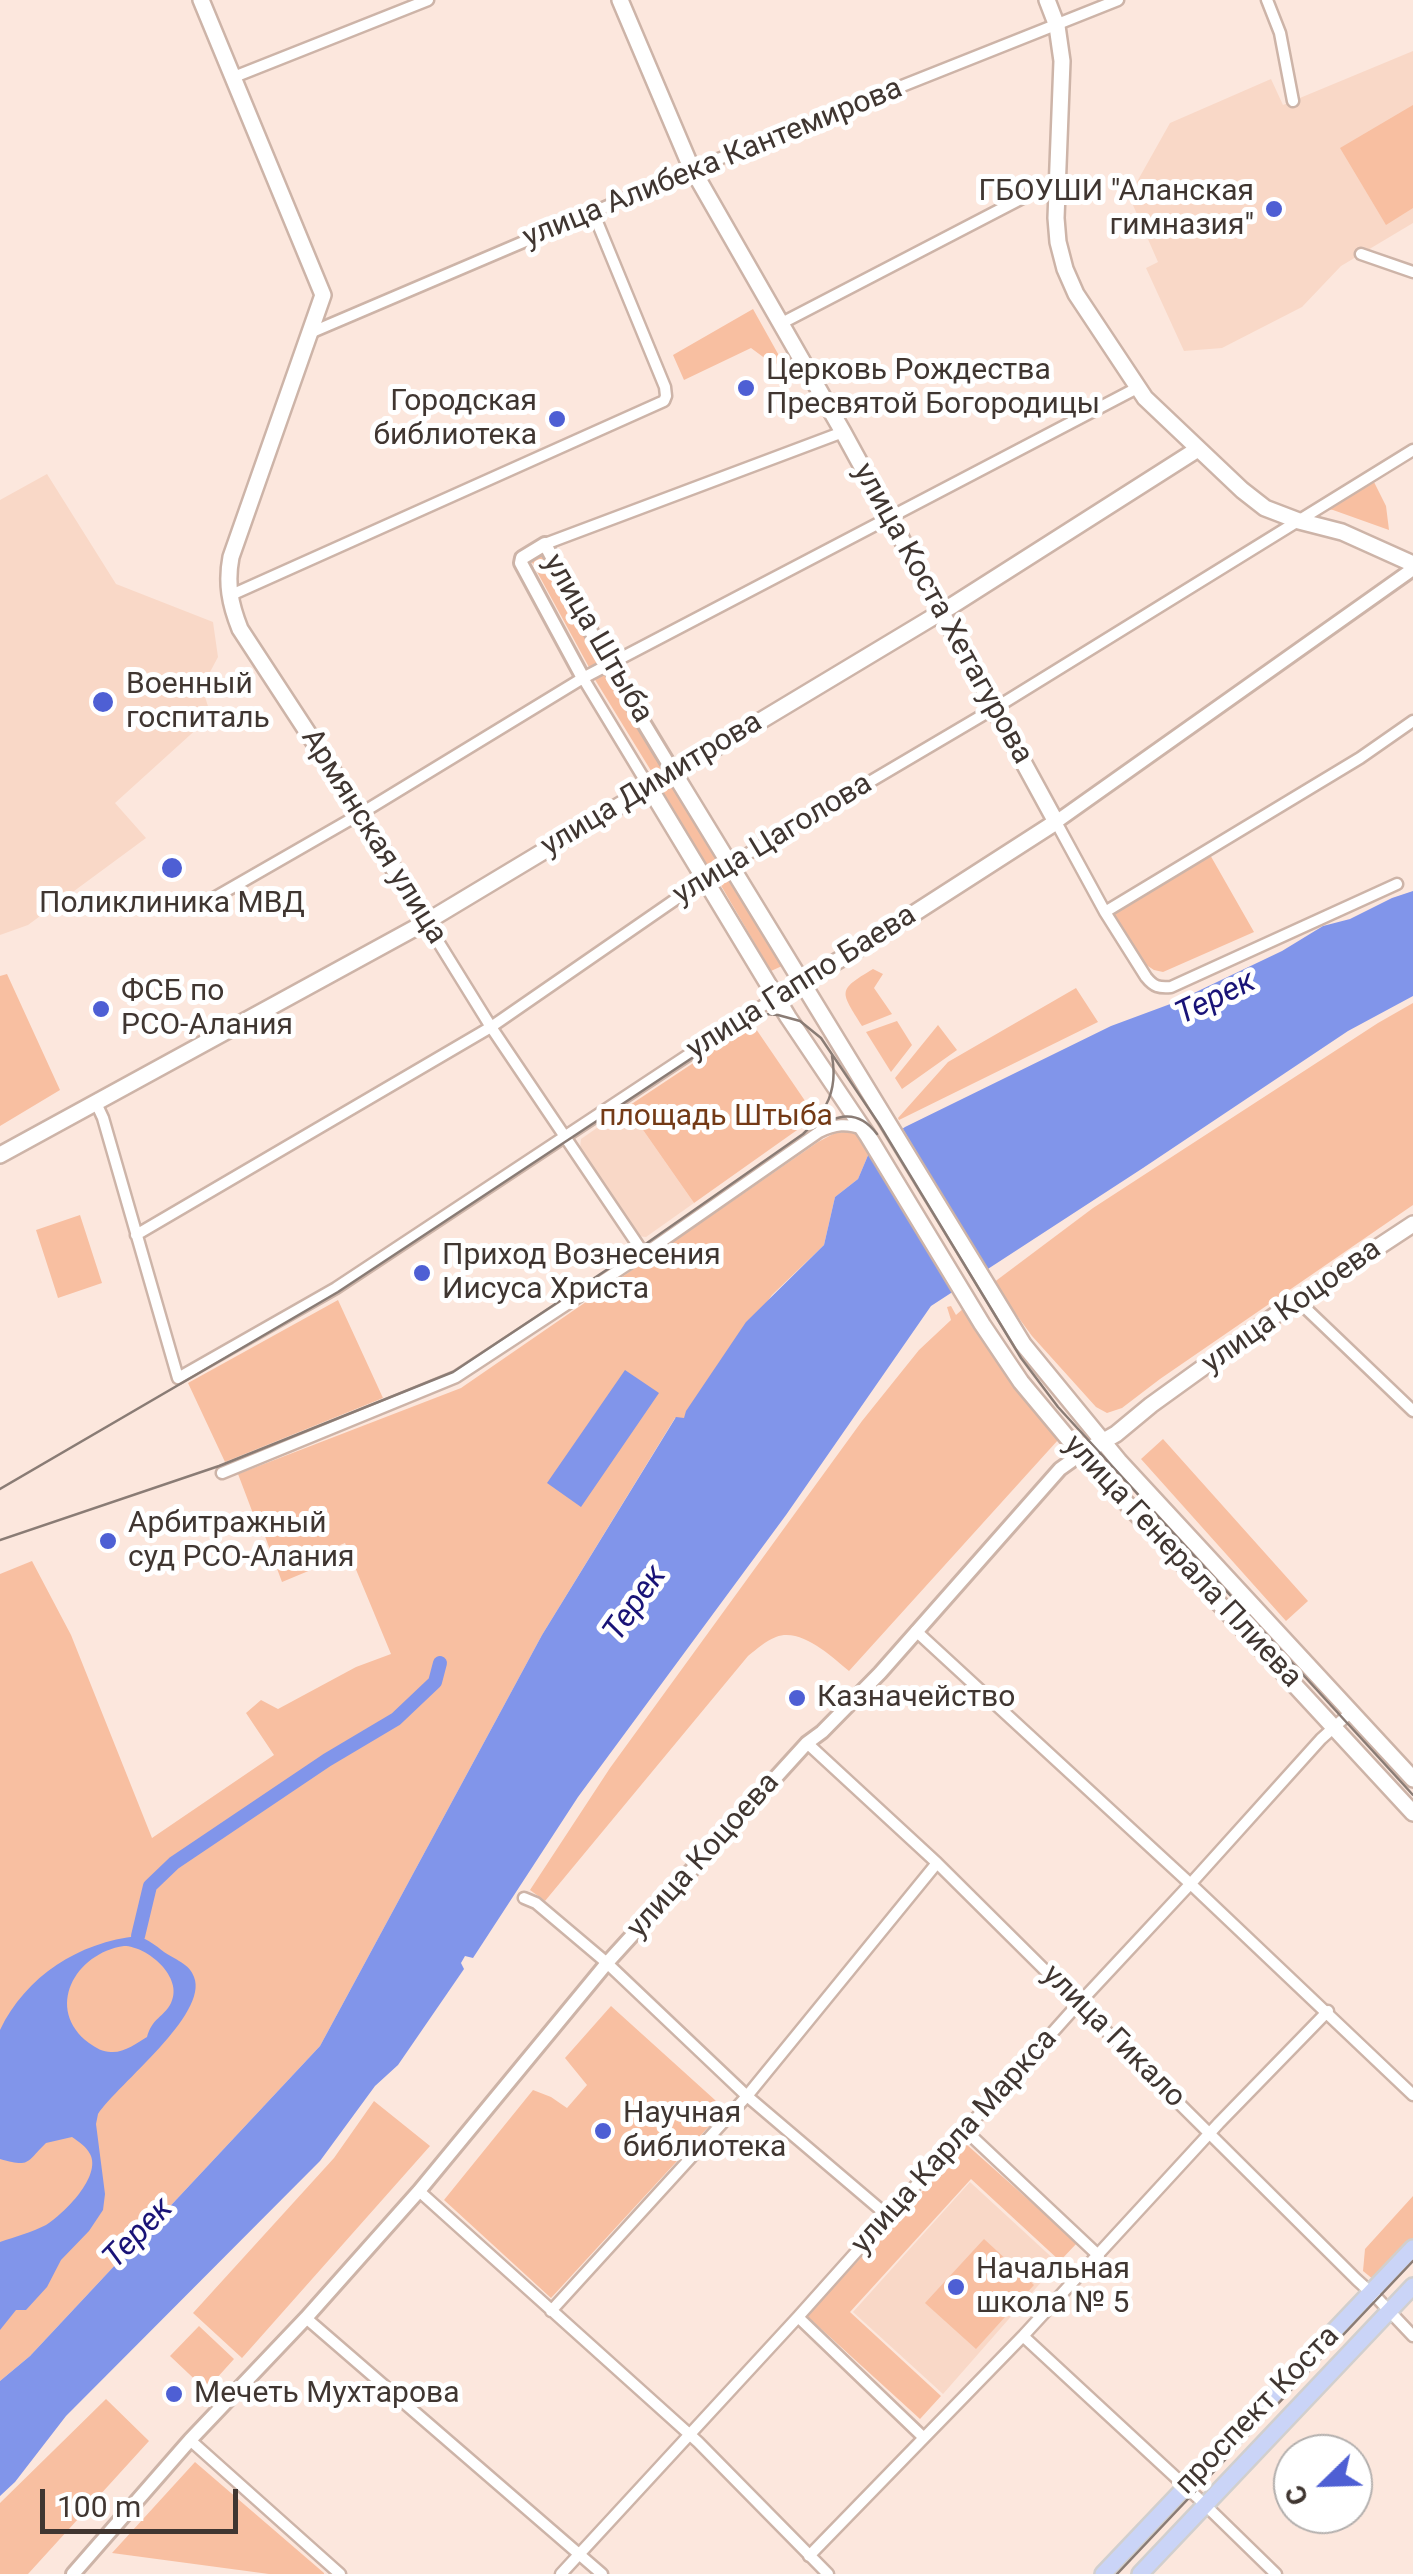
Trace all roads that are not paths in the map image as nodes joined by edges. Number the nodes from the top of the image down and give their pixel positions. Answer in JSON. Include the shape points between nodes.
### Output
{"nodes":[{"id":1,"x":202,"y":0,"type":"edge"},
{"id":2,"x":428,"y":0,"type":"edge"},
{"id":3,"x":620,"y":0,"type":"edge"},
{"id":4,"x":1048,"y":0,"type":"edge"},
{"id":5,"x":1118,"y":0,"type":"edge"},
{"id":6,"x":1267,"y":0,"type":"edge"},
{"id":7,"x":1057,"y":26,"type":"junction"},
{"id":8,"x":234,"y":77,"type":"junction"},
{"id":9,"x":1293,"y":101,"type":"dead end"},
{"id":10,"x":693,"y":170,"type":"junction"},
{"id":11,"x":1059,"y":179,"type":"junction"},
{"id":12,"x":594,"y":212,"type":"junction"},
{"id":13,"x":1360,"y":254,"type":"dead end"},
{"id":14,"x":1413,"y":272,"type":"edge"},
{"id":15,"x":780,"y":324,"type":"junction"},
{"id":16,"x":310,"y":332,"type":"junction"},
{"id":17,"x":1137,"y":388,"type":"junction"},
{"id":18,"x":843,"y":432,"type":"junction"},
{"id":19,"x":1198,"y":449,"type":"junction"},
{"id":20,"x":1413,"y":450,"type":"edge"},
{"id":21,"x":889,"y":519,"type":"junction"},
{"id":22,"x":1300,"y":521,"type":"junction"},
{"id":23,"x":545,"y":544,"type":"junction"},
{"id":24,"x":1413,"y":566,"type":"edge"},
{"id":25,"x":229,"y":596,"type":"junction"},
{"id":26,"x":942,"y":611,"type":"junction"},
{"id":27,"x":608,"y":664,"type":"junction"},
{"id":28,"x":583,"y":678,"type":"junction"},
{"id":29,"x":994,"y":709,"type":"junction"},
{"id":30,"x":1413,"y":721,"type":"edge"},
{"id":31,"x":674,"y":772,"type":"junction"},
{"id":32,"x":649,"y":787,"type":"junction"},
{"id":33,"x":360,"y":814,"type":"junction"},
{"id":34,"x":1056,"y":822,"type":"junction"},
{"id":35,"x":730,"y":864,"type":"junction"},
{"id":36,"x":705,"y":879,"type":"junction"},
{"id":37,"x":1397,"y":884,"type":"dead end"},
{"id":38,"x":200,"y":906,"type":"dead end"},
{"id":39,"x":1105,"y":912,"type":"junction"},
{"id":40,"x":426,"y":922,"type":"junction"},
{"id":41,"x":803,"y":983,"type":"junction"},
{"id":42,"x":776,"y":997,"type":"junction"},
{"id":43,"x":491,"y":1026,"type":"junction"},
{"id":44,"x":96,"y":1103,"type":"junction"},
{"id":45,"x":885,"y":1118,"type":"joint"},
{"id":46,"x":865,"y":1132,"type":"junction"},
{"id":47,"x":566,"y":1135,"type":"junction"},
{"id":48,"x":0,"y":1155,"type":"edge"},
{"id":49,"x":1413,"y":1224,"type":"edge"},
{"id":50,"x":136,"y":1235,"type":"junction"},
{"id":51,"x":644,"y":1254,"type":"junction"},
{"id":52,"x":1296,"y":1300,"type":"junction"},
{"id":53,"x":1413,"y":1410,"type":"edge"},
{"id":54,"x":1103,"y":1440,"type":"junction"},
{"id":55,"x":1080,"y":1454,"type":"junction"},
{"id":56,"x":222,"y":1474,"type":"dead end"},
{"id":57,"x":916,"y":1631,"type":"junction"},
{"id":58,"x":1350,"y":1712,"type":"junction"},
{"id":59,"x":1334,"y":1726,"type":"junction"},
{"id":60,"x":807,"y":1743,"type":"junction"},
{"id":61,"x":1413,"y":1779,"type":"edge"},
{"id":62,"x":1413,"y":1813,"type":"edge"},
{"id":63,"x":937,"y":1863,"type":"junction"},
{"id":64,"x":1190,"y":1884,"type":"junction"},
{"id":65,"x":524,"y":1898,"type":"dead end"},
{"id":66,"x":607,"y":1964,"type":"junction"},
{"id":67,"x":1079,"y":2004,"type":"junction"},
{"id":68,"x":1328,"y":2011,"type":"junction"},
{"id":69,"x":1413,"y":2095,"type":"edge"},
{"id":70,"x":747,"y":2096,"type":"junction"},
{"id":71,"x":966,"y":2130,"type":"junction"},
{"id":72,"x":1211,"y":2133,"type":"junction"},
{"id":73,"x":419,"y":2191,"type":"junction"},
{"id":74,"x":888,"y":2216,"type":"junction"},
{"id":75,"x":1413,"y":2248,"type":"edge"},
{"id":76,"x":1099,"y":2256,"type":"junction"},
{"id":77,"x":1413,"y":2286,"type":"edge"},
{"id":78,"x":1371,"y":2293,"type":"junction"},
{"id":79,"x":551,"y":2311,"type":"junction"},
{"id":80,"x":1390,"y":2311,"type":"junction"},
{"id":81,"x":798,"y":2317,"type":"junction"},
{"id":82,"x":306,"y":2318,"type":"junction"},
{"id":83,"x":1023,"y":2336,"type":"junction"},
{"id":84,"x":1413,"y":2336,"type":"edge"},
{"id":85,"x":690,"y":2434,"type":"junction"},
{"id":86,"x":924,"y":2436,"type":"junction"},
{"id":87,"x":190,"y":2440,"type":"junction"},
{"id":88,"x":1186,"y":2487,"type":"junction"},
{"id":89,"x":1204,"y":2505,"type":"junction"},
{"id":90,"x":579,"y":2553,"type":"junction"},
{"id":91,"x":810,"y":2556,"type":"junction"},
{"id":92,"x":73,"y":2574,"type":"edge"},
{"id":93,"x":340,"y":2574,"type":"edge"},
{"id":94,"x":561,"y":2574,"type":"edge"},
{"id":95,"x":602,"y":2574,"type":"edge"},
{"id":96,"x":828,"y":2574,"type":"edge"},
{"id":97,"x":1103,"y":2574,"type":"edge"},
{"id":98,"x":1140,"y":2574,"type":"edge"},
{"id":99,"x":1276,"y":2574,"type":"edge"}],
"edges":[{"from":1,"to":8,"type":"main road"},
{"from":2,"to":8,"type":"street"},
{"from":3,"to":10,"type":"main road","name":"улица Коста Хетагурова"},
{"from":4,"to":7,"type":"main road"},
{"from":5,"to":7,"type":"street","name":"улица Алибека Кантемирова"},
{"from":6,"to":9,"type":"street"},
{"from":7,"to":10,"type":"street","name":"улица Алибека Кантемирова"},
{"from":7,"to":11,"type":"main road"},
{"from":8,"to":16,"type":"main road","via":[[323,295]]},
{"from":10,"to":12,"type":"street","name":"улица Алибека Кантемирова"},
{"from":10,"to":15,"type":"main road","name":"улица Коста Хетагурова"},
{"from":11,"to":15,"type":"street"},
{"from":11,"to":17,"type":"main road","via":[[1056,218],[1065,270]]},
{"from":12,"to":16,"type":"street","name":"улица Алибека Кантемирова"},
{"from":12,"to":25,"type":"street","via":[[665,386],[664,401]]},
{"from":13,"to":14,"type":"street"},
{"from":15,"to":18,"type":"main road","name":"улица Коста Хетагурова"},
{"from":16,"to":25,"type":"main road","via":[[232,557]]},
{"from":17,"to":19,"type":"main road"},
{"from":17,"to":21,"type":"street"},
{"from":18,"to":21,"type":"main road","name":"улица Коста Хетагурова"},
{"from":18,"to":23,"type":"street"},
{"from":19,"to":22,"type":"main road","via":[[1265,508]]},
{"from":19,"to":26,"type":"main road","name":"улица Димитрова"},
{"from":20,"to":22,"type":"street","name":"улица Цаголова"},
{"from":21,"to":26,"type":"main road","name":"улица Коста Хетагурова"},
{"from":21,"to":27,"type":"street"},
{"from":22,"to":24,"type":"main road","via":[[1342,532]]},
{"from":22,"to":29,"type":"street","name":"улица Цаголова"},
{"from":23,"to":27,"type":"street","name":"улица Штыба"},
{"from":23,"to":28,"type":"street","name":"улица Штыба","via":[[521,564]]},
{"from":24,"to":34,"type":"street","name":"улица Гаппо Баева"},
{"from":25,"to":33,"type":"main road","name":"Армянская улица","via":[[240,629]]},
{"from":26,"to":29,"type":"main road","name":"улица Коста Хетагурова"},
{"from":26,"to":31,"type":"main road","name":"улица Димитрова"},
{"from":27,"to":28,"type":"street"},
{"from":27,"to":31,"type":"street","name":"улица Штыба"},
{"from":28,"to":32,"type":"street","name":"улица Штыба"},
{"from":28,"to":33,"type":"street"},
{"from":29,"to":34,"type":"main road","name":"улица Коста Хетагурова"},
{"from":29,"to":35,"type":"street","name":"улица Цаголова"},
{"from":30,"to":39,"type":"street"},
{"from":31,"to":32,"type":"main road","name":"улица Димитрова"},
{"from":31,"to":35,"type":"main road","name":"улица Штыба"},
{"from":32,"to":36,"type":"main road","name":"улица Штыба"},
{"from":32,"to":40,"type":"main road","name":"улица Димитрова"},
{"from":33,"to":38,"type":"street"},
{"from":33,"to":40,"type":"main road","name":"Армянская улица"},
{"from":34,"to":39,"type":"street","name":"улица Коста Хетагурова"},
{"from":34,"to":41,"type":"main road","name":"улица Гаппо Баева"},
{"from":35,"to":36,"type":"street","name":"улица Цаголова"},
{"from":35,"to":41,"type":"main road","name":"улица Штыба"},
{"from":36,"to":42,"type":"main road","name":"улица Штыба"},
{"from":36,"to":43,"type":"street","name":"улица Цаголова"},
{"from":37,"to":39,"type":"street","name":"улица Коста Хетагурова","via":[[1160,988],[1146,978]]},
{"from":40,"to":43,"type":"street","name":"Армянская улица"},
{"from":40,"to":44,"type":"main road","name":"улица Димитрова"},
{"from":41,"to":42,"type":"main road","name":"улица Гаппо Баева"},
{"from":41,"to":45,"type":"main road","name":"улица Штыба"},
{"from":42,"to":46,"type":"main road","name":"улица Штыба"},
{"from":42,"to":47,"type":"street","name":"улица Гаппо Баева"},
{"from":43,"to":47,"type":"street","name":"Армянская улица"},
{"from":43,"to":50,"type":"street","name":"улица Цаголова"},
{"from":44,"to":48,"type":"main road","name":"улица Димитрова"},
{"from":44,"to":50,"type":"street"},
{"from":45,"to":54,"type":"main road","name":"улица Генерала Плиева","via":[[1023,1344]]},
{"from":46,"to":51,"type":"street","via":[[851,1125],[826,1129]]},
{"from":46,"to":55,"type":"main road","name":"улица Генерала Плиева","via":[[1021,1382]]},
{"from":47,"to":50,"type":"street","name":"улица Гаппо Баева","via":[[336,1288],[178,1378]]},
{"from":47,"to":51,"type":"street","name":"Армянская улица"},
{"from":49,"to":52,"type":"main road","name":"улица Коцоева"},
{"from":51,"to":56,"type":"street","via":[[456,1377]]},
{"from":52,"to":53,"type":"street"},
{"from":52,"to":54,"type":"main road","name":"улица Коцоева"},
{"from":54,"to":55,"type":"main road","name":"улица Коцоева"},
{"from":54,"to":58,"type":"main road","name":"улица Генерала Плиева"},
{"from":55,"to":57,"type":"street","name":"улица Коцоева"},
{"from":55,"to":59,"type":"main road","name":"улица Генерала Плиева"},
{"from":57,"to":60,"type":"street","name":"улица Коцоева"},
{"from":57,"to":64,"type":"street"},
{"from":58,"to":59,"type":"street","name":"улица Карла Маркса"},
{"from":58,"to":61,"type":"main road","name":"улица Генерала Плиева"},
{"from":59,"to":62,"type":"main road","name":"улица Генерала Плиева"},
{"from":59,"to":64,"type":"street","name":"улица Карла Маркса"},
{"from":60,"to":63,"type":"street","name":"улица Гикало"},
{"from":60,"to":66,"type":"street","name":"улица Коцоева"},
{"from":63,"to":67,"type":"street","name":"улица Гикало"},
{"from":63,"to":70,"type":"street"},
{"from":64,"to":67,"type":"street","name":"улица Карла Маркса"},
{"from":64,"to":68,"type":"street"},
{"from":65,"to":66,"type":"street"},
{"from":66,"to":70,"type":"street"},
{"from":66,"to":73,"type":"street","name":"улица Коцоева"},
{"from":67,"to":71,"type":"street","name":"улица Карла Маркса"},
{"from":67,"to":72,"type":"street","name":"улица Гикало"},
{"from":68,"to":69,"type":"street"},
{"from":68,"to":72,"type":"street"},
{"from":70,"to":74,"type":"street"},
{"from":70,"to":79,"type":"street"},
{"from":71,"to":74,"type":"street","name":"улица Карла Маркса"},
{"from":71,"to":76,"type":"street"},
{"from":72,"to":76,"type":"street"},
{"from":72,"to":78,"type":"street","name":"улица Гикало"},
{"from":73,"to":79,"type":"street"},
{"from":73,"to":82,"type":"street","name":"улица Коцоева"},
{"from":74,"to":81,"type":"street","name":"улица Карла Маркса"},
{"from":75,"to":78,"type":"main road","name":"проспект Коста"},
{"from":76,"to":83,"type":"street"},
{"from":77,"to":80,"type":"main road","name":"проспект Коста"},
{"from":78,"to":80,"type":"street","name":"улица Гикало"},
{"from":78,"to":88,"type":"main road","name":"проспект Коста"},
{"from":79,"to":85,"type":"street"},
{"from":80,"to":84,"type":"street","name":"улица Гикало"},
{"from":80,"to":89,"type":"main road","name":"проспект Коста"},
{"from":81,"to":85,"type":"street","name":"улица Карла Маркса"},
{"from":81,"to":86,"type":"street"},
{"from":82,"to":87,"type":"street","name":"улица Коцоева"},
{"from":82,"to":90,"type":"street"},
{"from":83,"to":86,"type":"street"},
{"from":83,"to":88,"type":"street"},
{"from":85,"to":90,"type":"street","name":"улица Карла Маркса"},
{"from":85,"to":91,"type":"street"},
{"from":86,"to":91,"type":"street"},
{"from":87,"to":92,"type":"street","name":"улица Коцоева"},
{"from":87,"to":93,"type":"street"},
{"from":88,"to":89,"type":"street"},
{"from":88,"to":97,"type":"main road","name":"проспект Коста"},
{"from":89,"to":98,"type":"main road","name":"проспект Коста"},
{"from":89,"to":99,"type":"street"},
{"from":90,"to":94,"type":"street","name":"улица Карла Маркса"},
{"from":90,"to":95,"type":"street"},
{"from":91,"to":96,"type":"street"}]}
